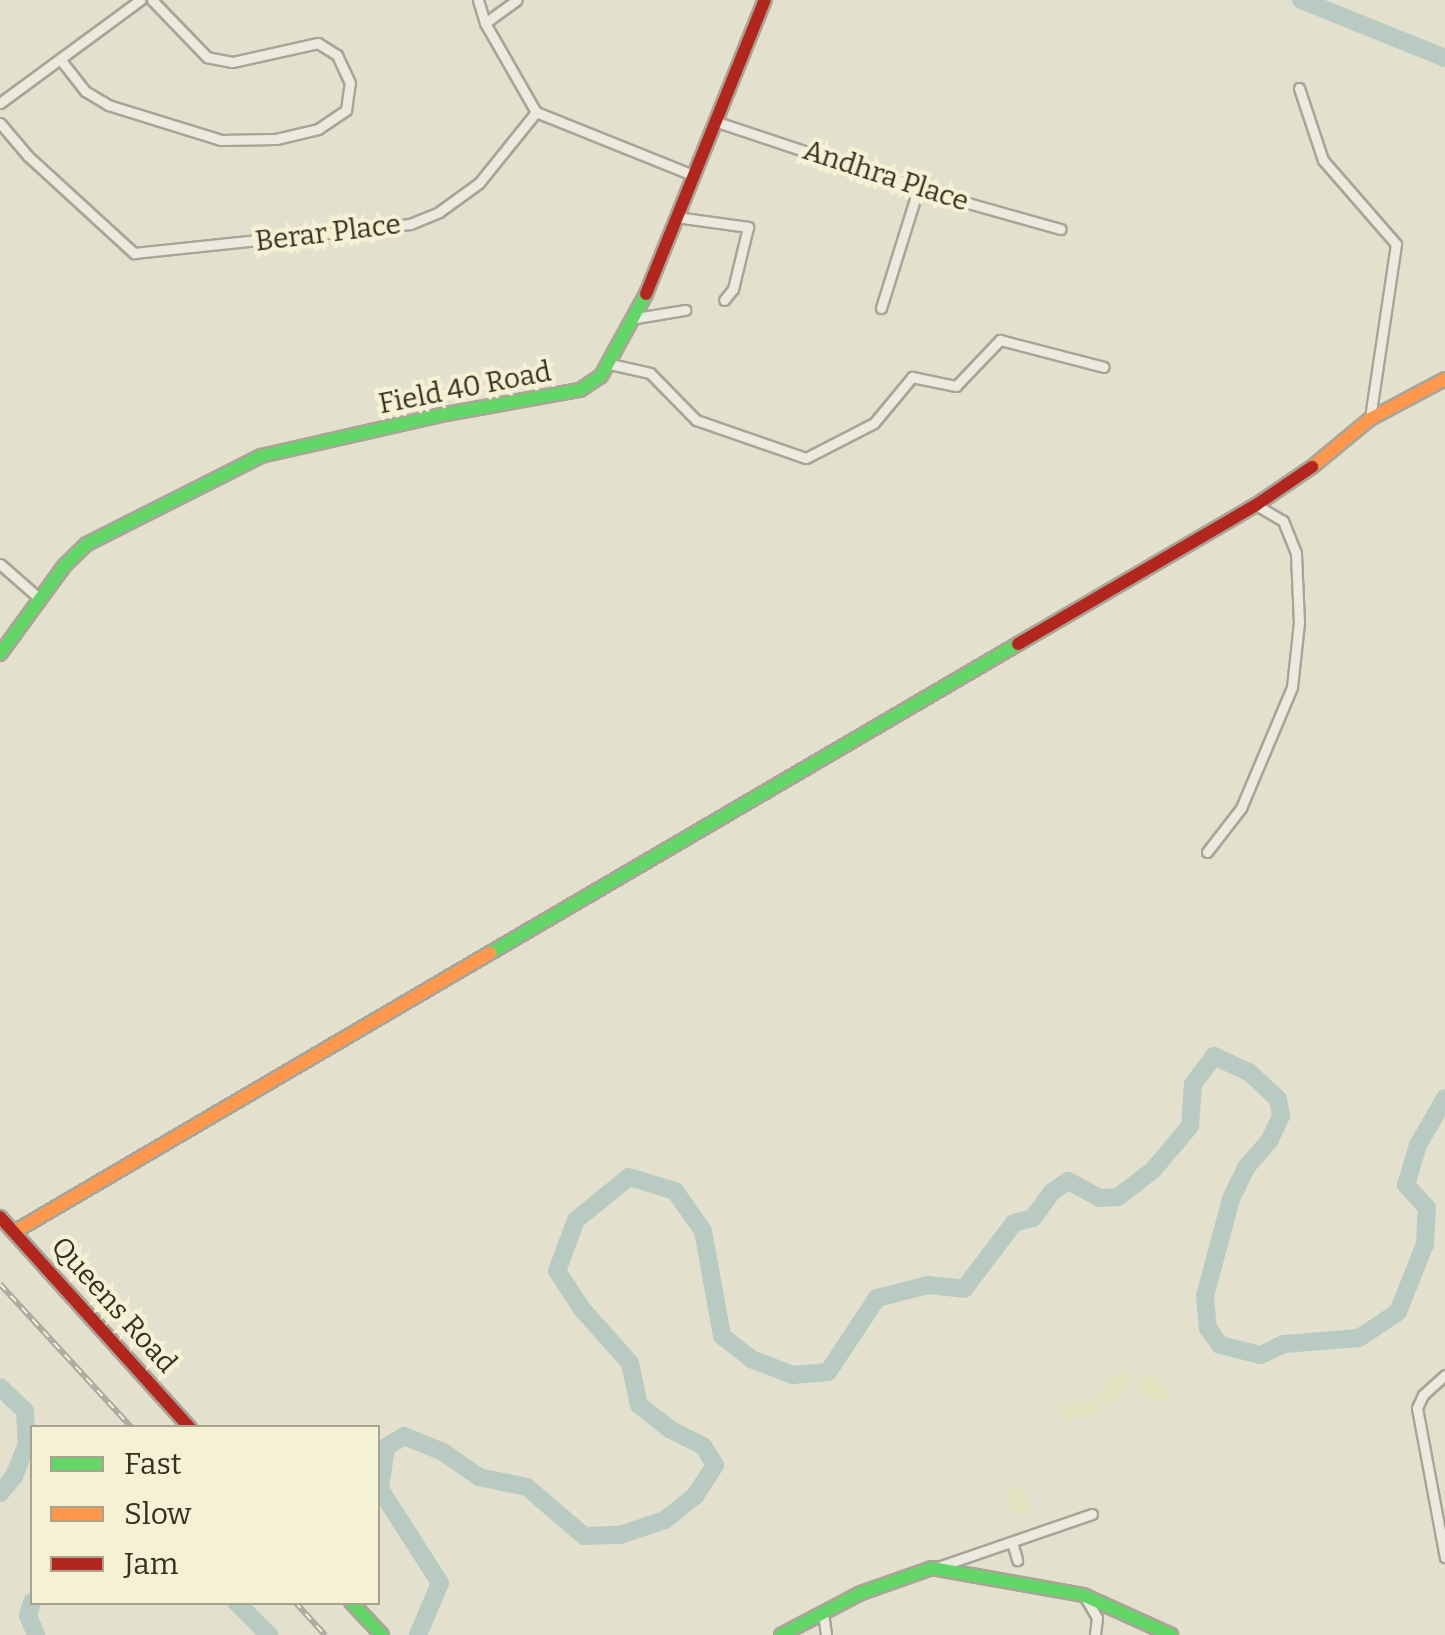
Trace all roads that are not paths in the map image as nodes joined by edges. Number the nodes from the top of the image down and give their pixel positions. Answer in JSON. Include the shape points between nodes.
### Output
{"nodes":[{"id":1,"x":137,"y":0,"type":"edge"},
{"id":2,"x":152,"y":0,"type":"edge"},
{"id":3,"x":478,"y":0,"type":"edge"},
{"id":4,"x":518,"y":0,"type":"edge"},
{"id":5,"x":765,"y":0,"type":"edge"},
{"id":6,"x":485,"y":23,"type":"junction"},
{"id":7,"x":60,"y":59,"type":"junction"},
{"id":8,"x":1299,"y":88,"type":"dead end"},
{"id":9,"x":0,"y":103,"type":"edge"},
{"id":10,"x":536,"y":112,"type":"junction"},
{"id":11,"x":714,"y":121,"type":"junction"},
{"id":12,"x":0,"y":123,"type":"edge"},
{"id":13,"x":693,"y":175,"type":"junction"},
{"id":14,"x":918,"y":188,"type":"junction"},
{"id":15,"x":676,"y":217,"type":"junction"},
{"id":16,"x":1060,"y":229,"type":"dead end"},
{"id":17,"x":724,"y":300,"type":"dead end"},
{"id":18,"x":880,"y":308,"type":"dead end"},
{"id":19,"x":685,"y":310,"type":"dead end"},
{"id":20,"x":636,"y":318,"type":"junction"},
{"id":21,"x":610,"y":364,"type":"junction"},
{"id":22,"x":1104,"y":367,"type":"dead end"},
{"id":23,"x":1445,"y":379,"type":"edge"},
{"id":24,"x":1370,"y":419,"type":"junction"},
{"id":25,"x":1256,"y":505,"type":"junction"},
{"id":26,"x":0,"y":564,"type":"edge"},
{"id":27,"x":40,"y":598,"type":"junction"},
{"id":28,"x":0,"y":654,"type":"edge"},
{"id":29,"x":1208,"y":852,"type":"dead end"},
{"id":30,"x":0,"y":1217,"type":"edge"},
{"id":31,"x":14,"y":1232,"type":"junction"},
{"id":32,"x":1445,"y":1375,"type":"edge"},
{"id":33,"x":187,"y":1425,"type":"edge"},
{"id":34,"x":1092,"y":1514,"type":"dead end"},
{"id":35,"x":1012,"y":1542,"type":"junction"},
{"id":36,"x":1445,"y":1557,"type":"edge"},
{"id":37,"x":1017,"y":1560,"type":"dead end"},
{"id":38,"x":932,"y":1568,"type":"junction"},
{"id":39,"x":1083,"y":1595,"type":"junction"},
{"id":40,"x":354,"y":1605,"type":"edge"},
{"id":41,"x":823,"y":1613,"type":"junction"},
{"id":42,"x":382,"y":1635,"type":"edge"},
{"id":43,"x":782,"y":1635,"type":"edge"},
{"id":44,"x":826,"y":1635,"type":"edge"},
{"id":45,"x":1095,"y":1635,"type":"edge"},
{"id":46,"x":1171,"y":1635,"type":"edge"}],
"edges":[{"from":1,"to":7,"type":"street"},
{"from":2,"to":7,"type":"street","via":[[208,56],[232,62],[318,42],[337,55],[350,84],[346,110],[318,129],[276,139],[221,140],[108,104],[85,91]]},
{"from":3,"to":6,"type":"street"},
{"from":4,"to":6,"type":"street"},
{"from":5,"to":11,"type":"main road","name":"Field 40 Road"},
{"from":6,"to":10,"type":"street"},
{"from":7,"to":9,"type":"street"},
{"from":8,"to":24,"type":"street","via":[[1323,160],[1396,244]]},
{"from":10,"to":12,"type":"street","name":"Berar Place","via":[[479,183],[410,224],[134,253]]},
{"from":10,"to":13,"type":"street"},
{"from":11,"to":13,"type":"main road","name":"Field 40 Road"},
{"from":11,"to":14,"type":"street","name":"Andhra Place"},
{"from":13,"to":15,"type":"main road","name":"Field 40 Road"},
{"from":14,"to":16,"type":"street","name":"Andhra Place"},
{"from":14,"to":18,"type":"street"},
{"from":15,"to":17,"type":"street","via":[[748,226],[733,289]]},
{"from":15,"to":20,"type":"main road","name":"Field 40 Road"},
{"from":19,"to":20,"type":"street"},
{"from":20,"to":21,"type":"main road","name":"Field 40 Road"},
{"from":21,"to":22,"type":"street","via":[[650,373],[696,420],[806,458],[874,423],[912,376],[956,386],[1000,340]]},
{"from":21,"to":27,"type":"main road","name":"Field 40 Road","via":[[580,390],[547,399],[446,414],[261,456],[87,544]]},
{"from":23,"to":24,"type":"main road"},
{"from":24,"to":25,"type":"main road"},
{"from":25,"to":29,"type":"street","via":[[1283,521],[1296,553],[1299,623],[1292,687],[1241,808]]},
{"from":25,"to":31,"type":"main road"},
{"from":26,"to":27,"type":"street"},
{"from":27,"to":28,"type":"main road","name":"Field 40 Road"},
{"from":30,"to":31,"type":"main road","name":"Queens Road"},
{"from":31,"to":33,"type":"main road","name":"Queens Road"},
{"from":32,"to":36,"type":"street","via":[[1423,1395],[1417,1415]]},
{"from":34,"to":35,"type":"street"},
{"from":35,"to":37,"type":"street"},
{"from":35,"to":38,"type":"street"},
{"from":38,"to":39,"type":"main road"},
{"from":38,"to":41,"type":"main road"},
{"from":39,"to":45,"type":"street","via":[[1097,1618]]},
{"from":39,"to":46,"type":"main road"},
{"from":40,"to":42,"type":"main road"},
{"from":41,"to":43,"type":"main road"},
{"from":41,"to":44,"type":"street"}]}
